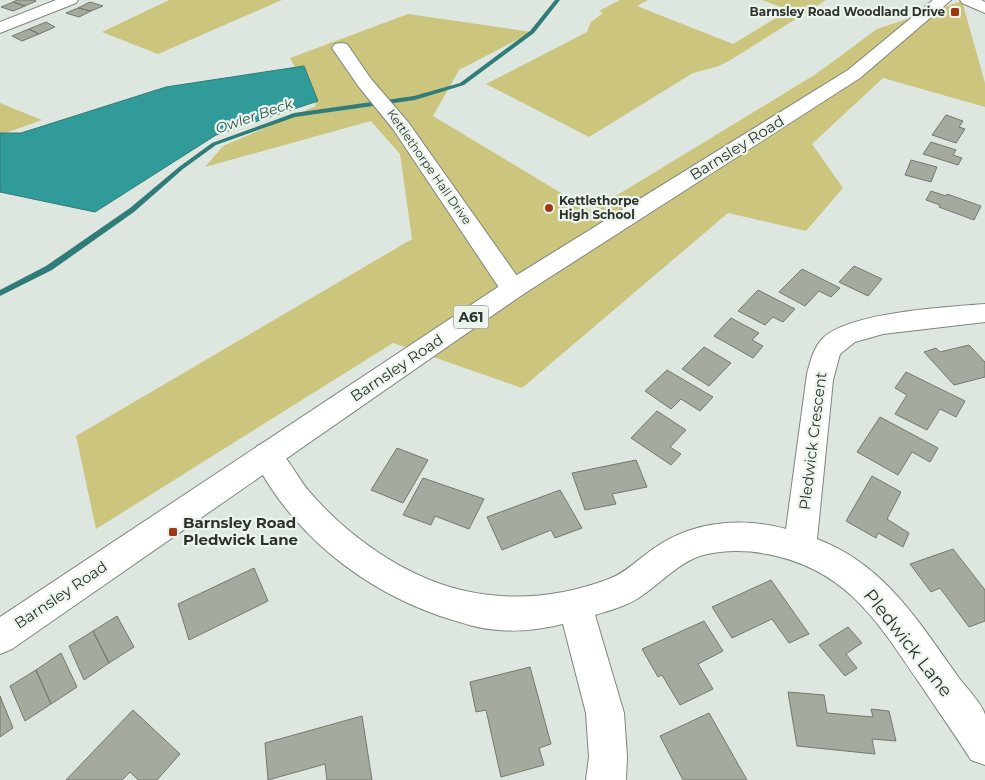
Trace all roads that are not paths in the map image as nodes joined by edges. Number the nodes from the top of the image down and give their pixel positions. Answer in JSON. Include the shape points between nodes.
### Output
{"nodes":[{"id":1,"x":70,"y":0,"type":"edge"},
{"id":2,"x":943,"y":0,"type":"edge"},
{"id":3,"x":968,"y":0,"type":"edge"},
{"id":4,"x":985,"y":8,"type":"edge"},
{"id":5,"x":0,"y":28,"type":"edge"},
{"id":6,"x":341,"y":48,"type":"dead end"},
{"id":7,"x":513,"y":289,"type":"junction"},
{"id":8,"x":985,"y":313,"type":"edge"},
{"id":9,"x":267,"y":455,"type":"junction"},
{"id":10,"x":800,"y":546,"type":"junction"},
{"id":11,"x":576,"y":605,"type":"junction"},
{"id":12,"x":0,"y":637,"type":"edge"},
{"id":13,"x":985,"y":746,"type":"edge"},
{"id":14,"x":606,"y":780,"type":"edge"}],
"edges":[{"from":1,"to":5,"type":"main road"},
{"from":2,"to":7,"type":"main road","name":"Barnsley Road","number":"A61","via":[[854,74]]},
{"from":3,"to":4,"type":"main road"},
{"from":6,"to":7,"type":"main road","name":"Kettlethorpe Hall Drive"},
{"from":7,"to":9,"type":"main road","name":"Barnsley Road","number":"A61"},
{"from":8,"to":10,"type":"main road","name":"Pledwick Crescent","via":[[881,325],[835,343],[823,360]]},
{"from":9,"to":11,"type":"main road","name":"Pledwick Lane","via":[[297,499],[334,536],[384,575],[439,599],[486,612],[537,613]]},
{"from":9,"to":12,"type":"main road","name":"Barnsley Road","number":"A61"},
{"from":10,"to":11,"type":"main road","name":"Pledwick Lane","via":[[759,538],[718,538],[684,547],[620,591]]},
{"from":10,"to":13,"type":"main road","name":"Pledwick Lane","via":[[837,564],[875,594]]},
{"from":11,"to":14,"type":"main road","via":[[605,713]]}]}
